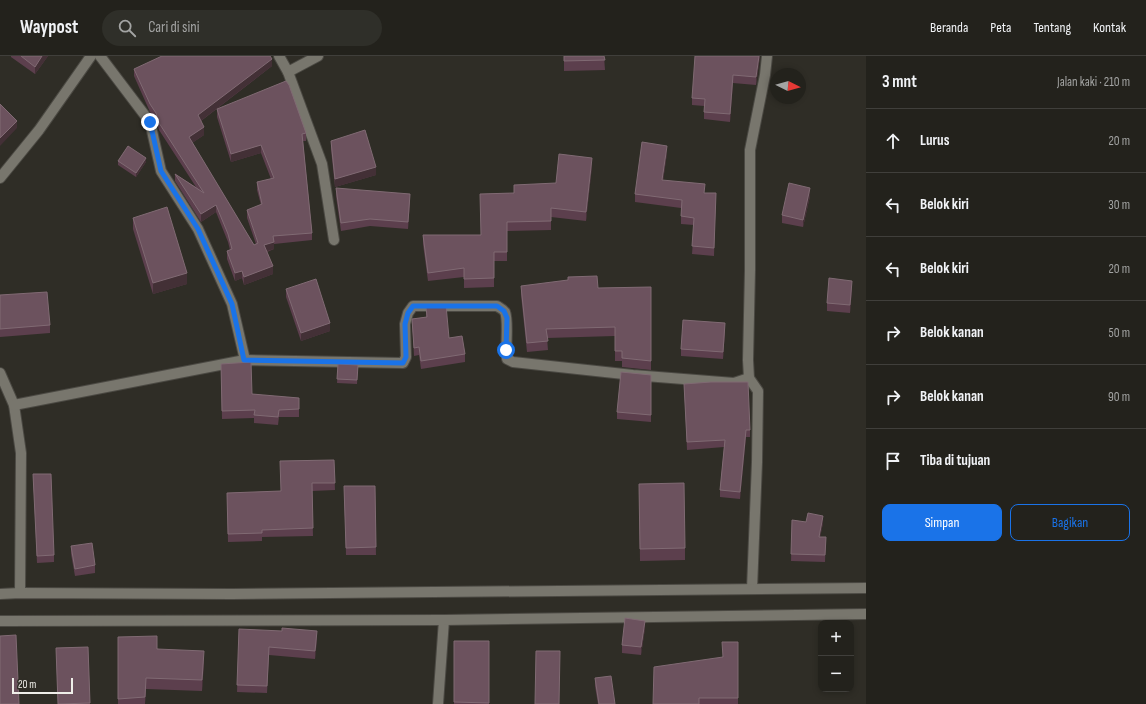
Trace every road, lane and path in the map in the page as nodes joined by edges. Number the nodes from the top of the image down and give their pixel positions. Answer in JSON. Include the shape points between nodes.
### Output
{"nodes":[{"id":1,"x":91,"y":56,"type":"edge"},
{"id":2,"x":100,"y":56,"type":"edge"},
{"id":3,"x":279,"y":56,"type":"edge"},
{"id":4,"x":318,"y":56,"type":"edge"},
{"id":5,"x":767,"y":56,"type":"edge"},
{"id":6,"x":288,"y":72,"type":"junction"},
{"id":7,"x":0,"y":178,"type":"edge"},
{"id":8,"x":334,"y":240,"type":"dead end"},
{"id":9,"x":244,"y":360,"type":"junction"},
{"id":10,"x":0,"y":373,"type":"edge"},
{"id":11,"x":749,"y":378,"type":"junction"},
{"id":12,"x":14,"y":405,"type":"junction"},
{"id":13,"x":866,"y":588,"type":"edge"},
{"id":14,"x":752,"y":589,"type":"junction"},
{"id":15,"x":20,"y":593,"type":"junction"},
{"id":16,"x":0,"y":594,"type":"edge"},
{"id":17,"x":866,"y":614,"type":"edge"},
{"id":18,"x":444,"y":620,"type":"junction"},
{"id":19,"x":0,"y":621,"type":"edge"},
{"id":20,"x":438,"y":704,"type":"edge"}],
"edges":[{"from":1,"to":7,"type":"street","via":[[39,130]]},
{"from":2,"to":9,"type":"street","via":[[150,122],[161,171],[198,229],[232,304]]},
{"from":3,"to":6,"type":"street"},
{"from":4,"to":6,"type":"street"},
{"from":5,"to":11,"type":"street","via":[[750,150]]},
{"from":6,"to":8,"type":"street","via":[[322,164]]},
{"from":9,"to":11,"type":"street","via":[[403,363],[406,357],[405,324],[413,306],[497,306],[504,311],[507,318],[507,359],[513,362],[734,383]]},
{"from":9,"to":12,"type":"street"},
{"from":10,"to":12,"type":"street"},
{"from":11,"to":14,"type":"street","via":[[758,391]]},
{"from":12,"to":15,"type":"street","via":[[21,454]]},
{"from":13,"to":14,"type":"street"},
{"from":14,"to":15,"type":"street","via":[[232,594]]},
{"from":15,"to":16,"type":"street"},
{"from":17,"to":18,"type":"street"},
{"from":18,"to":19,"type":"street"},
{"from":18,"to":20,"type":"street"}]}
